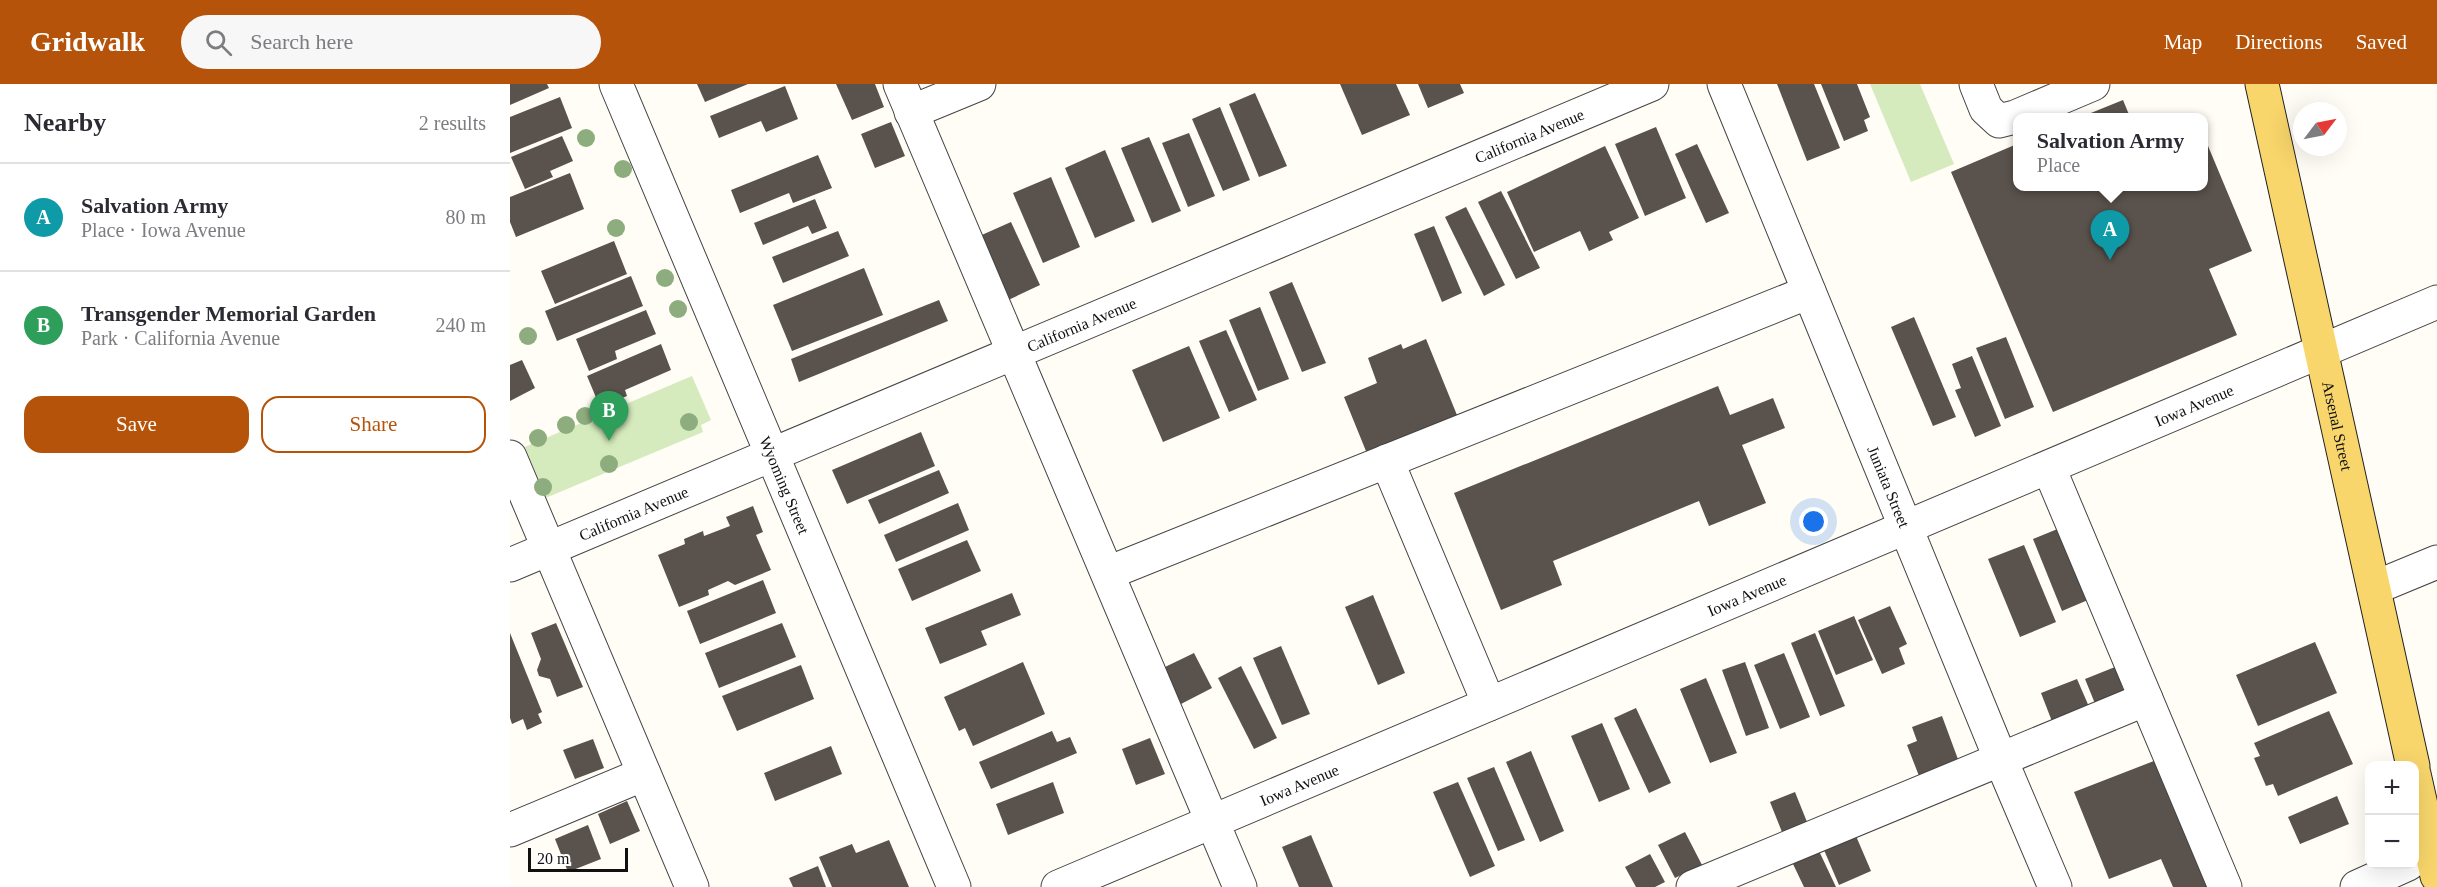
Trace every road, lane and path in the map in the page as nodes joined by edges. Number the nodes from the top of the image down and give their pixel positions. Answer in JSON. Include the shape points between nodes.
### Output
{"nodes":[{"id":1,"x":615,"y":84,"type":"edge"},
{"id":2,"x":979,"y":84,"type":"edge"},
{"id":3,"x":1652,"y":84,"type":"edge"},
{"id":4,"x":1724,"y":84,"type":"edge"},
{"id":5,"x":1976,"y":84,"type":"edge"},
{"id":6,"x":2093,"y":84,"type":"edge"},
{"id":7,"x":2262,"y":84,"type":"edge"},
{"id":8,"x":906,"y":98,"type":"edge"},
{"id":9,"x":2024,"y":113,"type":"edge"},
{"id":10,"x":2013,"y":117,"type":"edge"},
{"id":11,"x":1809,"y":291,"type":"junction"},
{"id":12,"x":2437,"y":302,"type":"edge"},
{"id":13,"x":2322,"y":351,"type":"junction"},
{"id":14,"x":1015,"y":354,"type":"junction"},
{"id":15,"x":772,"y":456,"type":"junction"},
{"id":16,"x":510,"y":457,"type":"edge"},
{"id":17,"x":1387,"y":461,"type":"junction"},
{"id":18,"x":2049,"y":468,"type":"junction"},
{"id":19,"x":1905,"y":527,"type":"junction"},
{"id":20,"x":549,"y":549,"type":"junction"},
{"id":21,"x":2437,"y":561,"type":"edge"},
{"id":22,"x":510,"y":566,"type":"edge"},
{"id":23,"x":1108,"y":573,"type":"junction"},
{"id":24,"x":2374,"y":588,"type":"junction"},
{"id":25,"x":2146,"y":699,"type":"junction"},
{"id":26,"x":1489,"y":704,"type":"junction"},
{"id":27,"x":2001,"y":760,"type":"junction"},
{"id":28,"x":2412,"y":761,"type":"edge"},
{"id":29,"x":644,"y":774,"type":"junction"},
{"id":30,"x":2419,"y":807,"type":"edge"},
{"id":31,"x":1213,"y":822,"type":"junction"},
{"id":32,"x":510,"y":830,"type":"edge"},
{"id":33,"x":2425,"y":857,"type":"edge"},
{"id":34,"x":692,"y":887,"type":"edge"},
{"id":35,"x":954,"y":887,"type":"edge"},
{"id":36,"x":1058,"y":887,"type":"edge"},
{"id":37,"x":1240,"y":887,"type":"edge"},
{"id":38,"x":1693,"y":887,"type":"edge"},
{"id":39,"x":2055,"y":887,"type":"edge"},
{"id":40,"x":2225,"y":887,"type":"edge"},
{"id":41,"x":2357,"y":887,"type":"edge"}],
"edges":[{"from":1,"to":15,"type":"street","name":"Wyoming Street"},
{"from":2,"to":8,"type":"street"},
{"from":3,"to":14,"type":"street","name":"California Avenue"},
{"from":4,"to":11,"type":"street","name":"Juniata Street"},
{"from":5,"to":10,"type":"street","via":[[1986,109],[2000,120]]},
{"from":6,"to":9,"type":"street"},
{"from":7,"to":13,"type":"main road","name":"Arsenal Street"},
{"from":8,"to":14,"type":"street"},
{"from":11,"to":17,"type":"street"},
{"from":11,"to":19,"type":"street","name":"Juniata Street"},
{"from":12,"to":13,"type":"street","name":"Iowa Avenue"},
{"from":13,"to":18,"type":"street","name":"Iowa Avenue"},
{"from":13,"to":24,"type":"main road","name":"Arsenal Street"},
{"from":14,"to":15,"type":"street","name":"California Avenue"},
{"from":14,"to":23,"type":"street"},
{"from":15,"to":20,"type":"street","name":"California Avenue"},
{"from":15,"to":35,"type":"street","name":"Wyoming Street"},
{"from":16,"to":20,"type":"street"},
{"from":17,"to":23,"type":"street"},
{"from":17,"to":26,"type":"street"},
{"from":18,"to":19,"type":"street","name":"Iowa Avenue"},
{"from":18,"to":25,"type":"street"},
{"from":19,"to":26,"type":"street","name":"Iowa Avenue"},
{"from":19,"to":27,"type":"street","name":"Juniata Street"},
{"from":20,"to":22,"type":"street","name":"California Avenue"},
{"from":20,"to":29,"type":"street"},
{"from":21,"to":24,"type":"street"},
{"from":23,"to":31,"type":"street"},
{"from":24,"to":28,"type":"main road","name":"Arsenal Street"},
{"from":25,"to":27,"type":"street"},
{"from":25,"to":40,"type":"street"},
{"from":26,"to":31,"type":"street","name":"Iowa Avenue"},
{"from":27,"to":38,"type":"street"},
{"from":27,"to":39,"type":"street","name":"Juniata Street"},
{"from":29,"to":32,"type":"street"},
{"from":29,"to":34,"type":"street"},
{"from":30,"to":33,"type":"main road"},
{"from":31,"to":36,"type":"street","name":"Iowa Avenue"},
{"from":31,"to":37,"type":"street"},
{"from":33,"to":41,"type":"street"}]}
